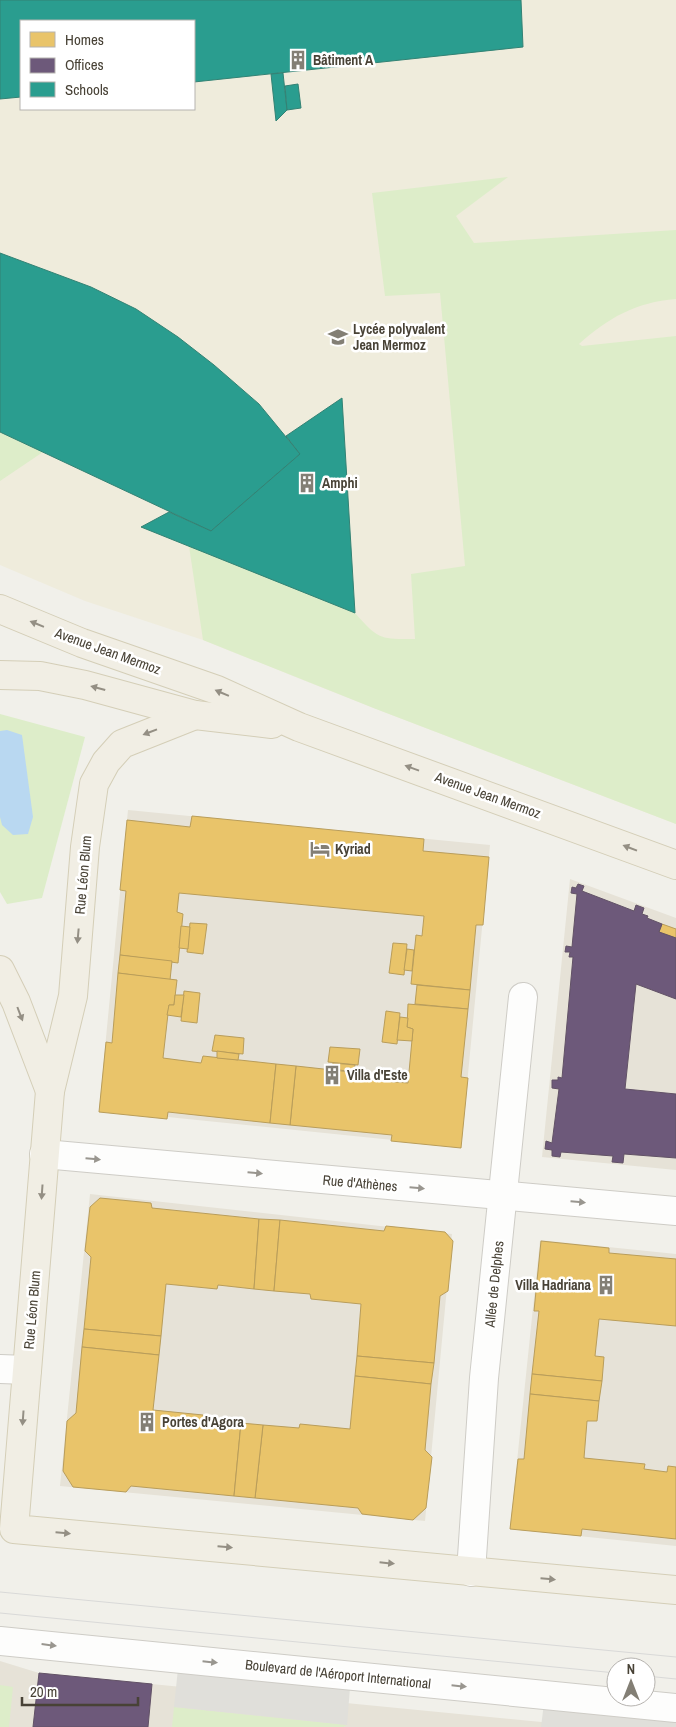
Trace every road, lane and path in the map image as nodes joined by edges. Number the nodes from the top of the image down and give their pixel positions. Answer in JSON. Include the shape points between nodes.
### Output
{"nodes":[{"id":1,"x":0,"y":609,"type":"edge"},
{"id":2,"x":0,"y":675,"type":"edge"},
{"id":3,"x":195,"y":715,"type":"junction"},
{"id":4,"x":299,"y":727,"type":"junction"},
{"id":5,"x":676,"y":865,"type":"edge"},
{"id":6,"x":0,"y":970,"type":"edge"},
{"id":7,"x":523,"y":997,"type":"dead end"},
{"id":8,"x":50,"y":1091,"type":"junction"},
{"id":9,"x":44,"y":1154,"type":"junction"},
{"id":10,"x":503,"y":1195,"type":"junction"},
{"id":11,"x":676,"y":1211,"type":"edge"},
{"id":12,"x":0,"y":1369,"type":"edge"},
{"id":13,"x":27,"y":1370,"type":"junction"},
{"id":14,"x":7,"y":1528,"type":"edge"},
{"id":15,"x":471,"y":1572,"type":"junction"},
{"id":16,"x":676,"y":1590,"type":"edge"},
{"id":17,"x":0,"y":1642,"type":"edge"},
{"id":18,"x":676,"y":1708,"type":"edge"}],
"edges":[{"from":4,"to":1,"type":"main road","name":"Avenue Jean Mermoz","one_way":true,"via":[[217,690],[82,643]]},
{"from":3,"to":2,"type":"main road","name":"Avenue Jean Mermoz","one_way":true,"via":[[86,685],[40,676]]},
{"from":3,"to":4,"type":"main road","name":"Avenue Jean Mermoz"},
{"from":3,"to":8,"type":"main road","name":"Rue Léon Blum","one_way":true,"via":[[122,744],[106,762],[94,784],[85,847],[73,996]]},
{"from":5,"to":4,"type":"main road","name":"Avenue Jean Mermoz","one_way":true},
{"from":6,"to":8,"type":"main road","name":"Rue Léon Blum","one_way":true,"via":[[16,1002]]},
{"from":7,"to":10,"type":"street","name":"Allée de Delphes"},
{"from":8,"to":9,"type":"main road","name":"Rue Léon Blum"},
{"from":9,"to":10,"type":"street","name":"Rue d'Athènes","one_way":true},
{"from":9,"to":13,"type":"main road","name":"Rue Léon Blum","one_way":true},
{"from":10,"to":11,"type":"street","name":"Rue d'Athènes","one_way":true},
{"from":10,"to":15,"type":"street","name":"Allée de Delphes","via":[[484,1378]]},
{"from":12,"to":13,"type":"street"},
{"from":13,"to":14,"type":"main road","name":"Rue Léon Blum","one_way":true},
{"from":14,"to":15,"type":"main road","one_way":true},
{"from":15,"to":16,"type":"main road","one_way":true},
{"from":17,"to":18,"type":"street","name":"Boulevard de l'Aéroport International","one_way":true}]}
